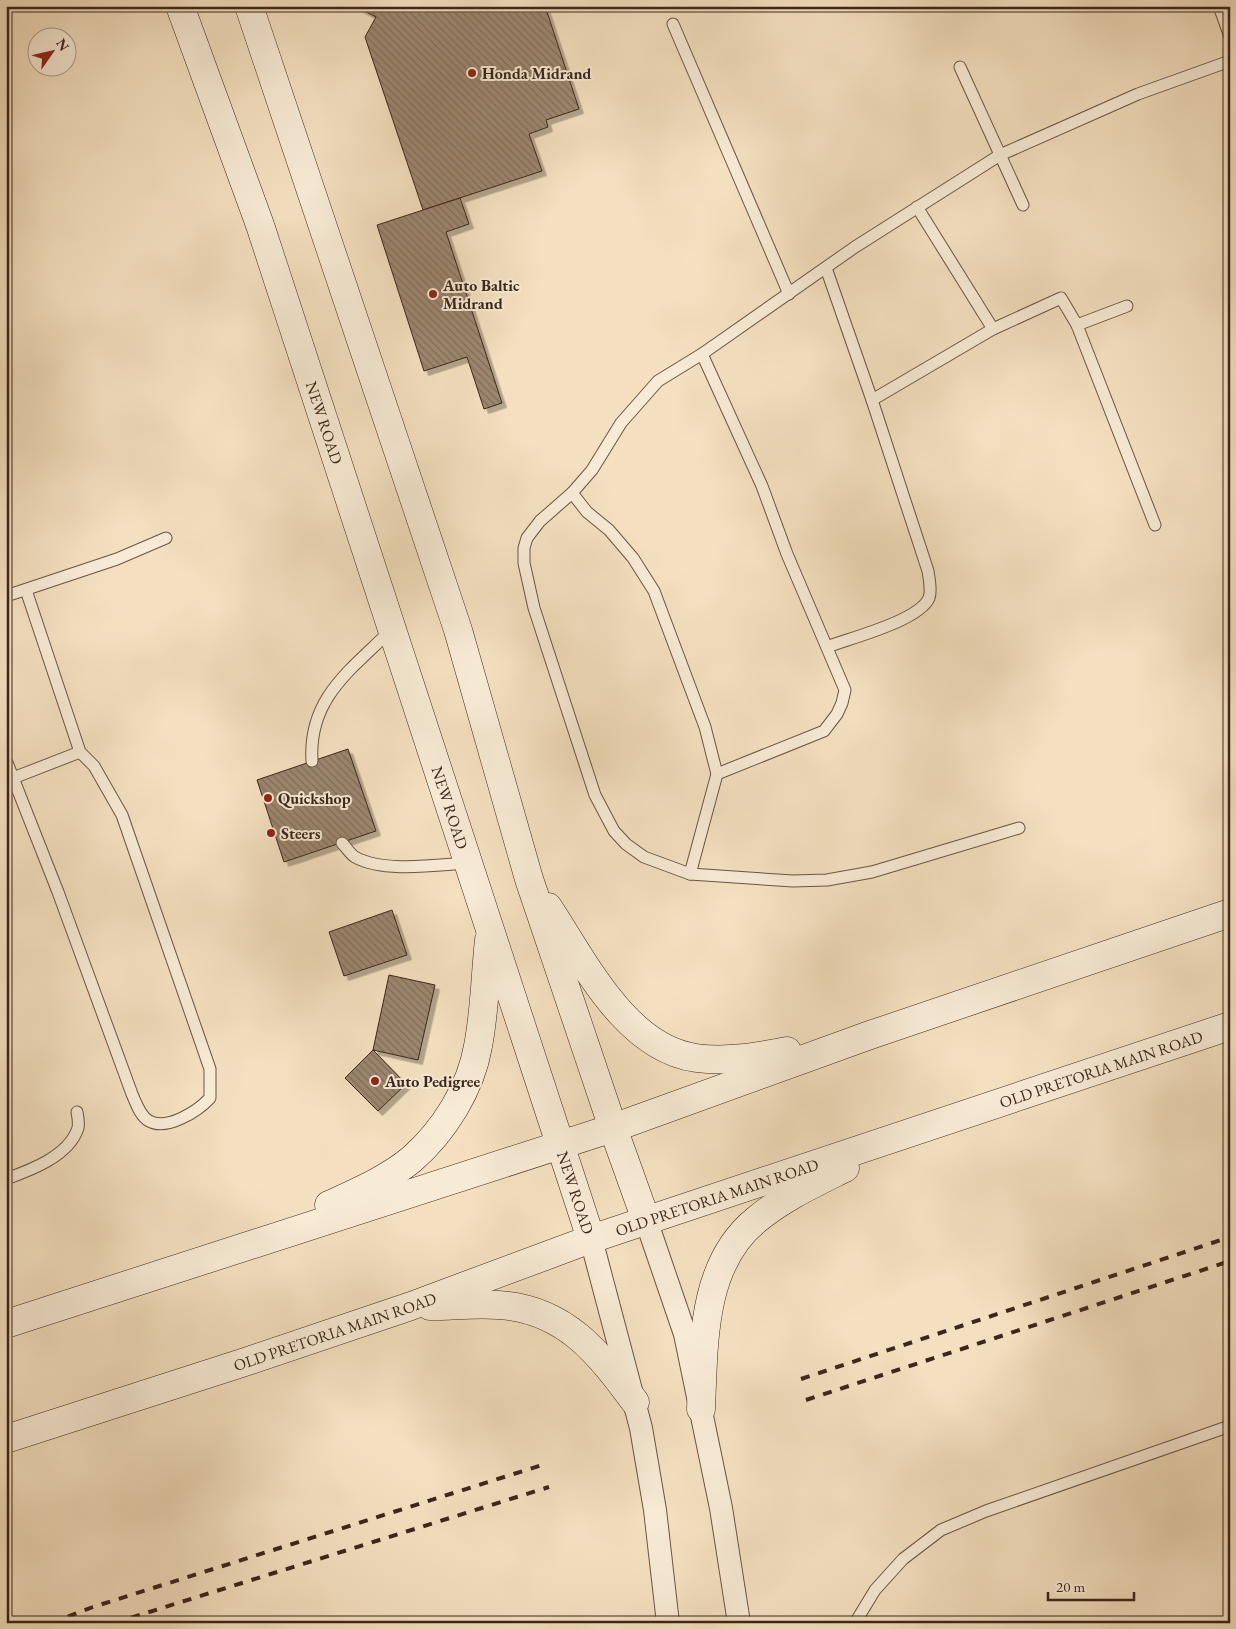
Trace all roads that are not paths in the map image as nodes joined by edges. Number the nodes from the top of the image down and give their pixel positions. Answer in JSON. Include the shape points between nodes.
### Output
{"nodes":[{"id":1,"x":180,"y":6,"type":"edge"},
{"id":2,"x":249,"y":6,"type":"edge"},
{"id":3,"x":1219,"y":6,"type":"edge"},
{"id":4,"x":673,"y":24,"type":"dead end"},
{"id":5,"x":1230,"y":37,"type":"edge"},
{"id":6,"x":1230,"y":61,"type":"edge"},
{"id":7,"x":960,"y":67,"type":"dead end"},
{"id":8,"x":1000,"y":155,"type":"junction"},
{"id":9,"x":1023,"y":206,"type":"dead end"},
{"id":10,"x":917,"y":207,"type":"junction"},
{"id":11,"x":826,"y":268,"type":"junction"},
{"id":12,"x":789,"y":294,"type":"junction"},
{"id":13,"x":1127,"y":306,"type":"dead end"},
{"id":14,"x":1077,"y":325,"type":"junction"},
{"id":15,"x":993,"y":328,"type":"junction"},
{"id":16,"x":702,"y":354,"type":"junction"},
{"id":17,"x":872,"y":400,"type":"junction"},
{"id":18,"x":572,"y":493,"type":"junction"},
{"id":19,"x":1155,"y":526,"type":"dead end"},
{"id":20,"x":166,"y":538,"type":"dead end"},
{"id":21,"x":26,"y":590,"type":"junction"},
{"id":22,"x":6,"y":596,"type":"edge"},
{"id":23,"x":391,"y":630,"type":"junction"},
{"id":24,"x":827,"y":647,"type":"junction"},
{"id":25,"x":80,"y":752,"type":"junction"},
{"id":26,"x":6,"y":760,"type":"edge"},
{"id":27,"x":312,"y":761,"type":"dead end"},
{"id":28,"x":717,"y":774,"type":"junction"},
{"id":29,"x":13,"y":778,"type":"junction"},
{"id":30,"x":1019,"y":828,"type":"dead end"},
{"id":31,"x":342,"y":842,"type":"dead end"},
{"id":32,"x":467,"y":863,"type":"junction"},
{"id":33,"x":690,"y":874,"type":"junction"},
{"id":34,"x":529,"y":879,"type":"junction"},
{"id":35,"x":1230,"y":913,"type":"edge"},
{"id":36,"x":490,"y":932,"type":"junction"},
{"id":37,"x":1230,"y":1026,"type":"edge"},
{"id":38,"x":870,"y":1035,"type":"junction"},
{"id":39,"x":77,"y":1112,"type":"dead end"},
{"id":40,"x":926,"y":1126,"type":"junction"},
{"id":41,"x":612,"y":1128,"type":"junction"},
{"id":42,"x":562,"y":1145,"type":"junction"},
{"id":43,"x":6,"y":1179,"type":"edge"},
{"id":44,"x":646,"y":1220,"type":"junction"},
{"id":45,"x":592,"y":1239,"type":"junction"},
{"id":46,"x":250,"y":1245,"type":"junction"},
{"id":47,"x":411,"y":1306,"type":"junction"},
{"id":48,"x":6,"y":1324,"type":"edge"},
{"id":49,"x":635,"y":1402,"type":"junction"},
{"id":50,"x":701,"y":1409,"type":"junction"},
{"id":51,"x":1230,"y":1426,"type":"edge"},
{"id":52,"x":6,"y":1439,"type":"edge"},
{"id":53,"x":668,"y":1623,"type":"edge"},
{"id":54,"x":739,"y":1623,"type":"edge"},
{"id":55,"x":855,"y":1623,"type":"edge"}],
"edges":[{"from":1,"to":23,"type":"main road","name":"NEW ROAD","via":[[260,225]]},
{"from":2,"to":34,"type":"main road","via":[[458,630]]},
{"from":3,"to":5,"type":"lane"},
{"from":4,"to":12,"type":"lane"},
{"from":6,"to":8,"type":"lane","via":[[1138,94]]},
{"from":7,"to":8,"type":"lane"},
{"from":8,"to":9,"type":"lane"},
{"from":8,"to":10,"type":"lane"},
{"from":10,"to":11,"type":"lane"},
{"from":10,"to":15,"type":"lane"},
{"from":11,"to":12,"type":"lane"},
{"from":11,"to":17,"type":"lane"},
{"from":12,"to":16,"type":"lane"},
{"from":13,"to":14,"type":"lane"},
{"from":14,"to":15,"type":"lane","via":[[1061,298]]},
{"from":14,"to":19,"type":"lane"},
{"from":15,"to":17,"type":"lane"},
{"from":16,"to":18,"type":"lane","via":[[658,381],[640,399],[592,470]]},
{"from":16,"to":24,"type":"lane","via":[[762,486]]},
{"from":17,"to":24,"type":"lane","via":[[928,571],[929,598],[916,612],[898,621]]},
{"from":18,"to":28,"type":"lane","via":[[633,558],[654,591],[705,727]]},
{"from":18,"to":33,"type":"lane","via":[[540,521],[527,538],[524,563],[534,608],[595,795],[614,831],[644,856]]},
{"from":20,"to":21,"type":"lane","via":[[117,559]]},
{"from":21,"to":22,"type":"lane"},
{"from":21,"to":25,"type":"lane"},
{"from":23,"to":27,"type":"lane","via":[[331,690],[316,718],[311,743]]},
{"from":23,"to":32,"type":"main road","name":"NEW ROAD"},
{"from":24,"to":28,"type":"lane","via":[[845,690],[837,714],[824,732]]},
{"from":25,"to":29,"type":"lane"},
{"from":25,"to":29,"type":"lane","via":[[94,766],[122,815],[210,1069],[210,1098],[181,1118],[156,1123],[141,1113]]},
{"from":26,"to":29,"type":"lane"},
{"from":28,"to":33,"type":"lane"},
{"from":30,"to":33,"type":"lane","via":[[872,872],[827,880]]},
{"from":31,"to":32,"type":"lane","via":[[354,857],[376,863],[409,866]]},
{"from":32,"to":36,"type":"main road","name":"NEW ROAD"},
{"from":34,"to":38,"type":"main road","via":[[618,1010],[638,1031],[667,1049],[694,1058],[737,1059]]},
{"from":34,"to":41,"type":"main road"},
{"from":35,"to":38,"type":"main road"},
{"from":36,"to":42,"type":"main road","name":"NEW ROAD"},
{"from":36,"to":46,"type":"main road","via":[[478,1048],[465,1086],[439,1130],[411,1160],[372,1184]]},
{"from":37,"to":40,"type":"main road","name":"OLD PRETORIA MAIN ROAD"},
{"from":38,"to":41,"type":"main road"},
{"from":39,"to":43,"type":"lane","via":[[78,1127],[64,1147],[46,1162]]},
{"from":40,"to":44,"type":"main road","name":"OLD PRETORIA MAIN ROAD"},
{"from":40,"to":50,"type":"main road","via":[[798,1192],[755,1220],[735,1243],[720,1269],[708,1310]]},
{"from":41,"to":42,"type":"main road"},
{"from":41,"to":44,"type":"main road"},
{"from":42,"to":45,"type":"main road","name":"NEW ROAD"},
{"from":42,"to":46,"type":"main road"},
{"from":44,"to":45,"type":"main road","name":"OLD PRETORIA MAIN ROAD"},
{"from":44,"to":50,"type":"street","via":[[685,1334]]},
{"from":45,"to":47,"type":"main road","name":"OLD PRETORIA MAIN ROAD"},
{"from":45,"to":49,"type":"street","name":"NEW ROAD"},
{"from":46,"to":48,"type":"main road"},
{"from":47,"to":49,"type":"main road","via":[[498,1304],[526,1308],[548,1316],[581,1338]]},
{"from":47,"to":52,"type":"main road","name":"OLD PRETORIA MAIN ROAD"},
{"from":49,"to":53,"type":"street","name":"NEW ROAD","via":[[656,1510]]},
{"from":50,"to":54,"type":"street","via":[[722,1508]]},
{"from":51,"to":55,"type":"lane","via":[[986,1511],[941,1530],[903,1559],[875,1590]]}]}
